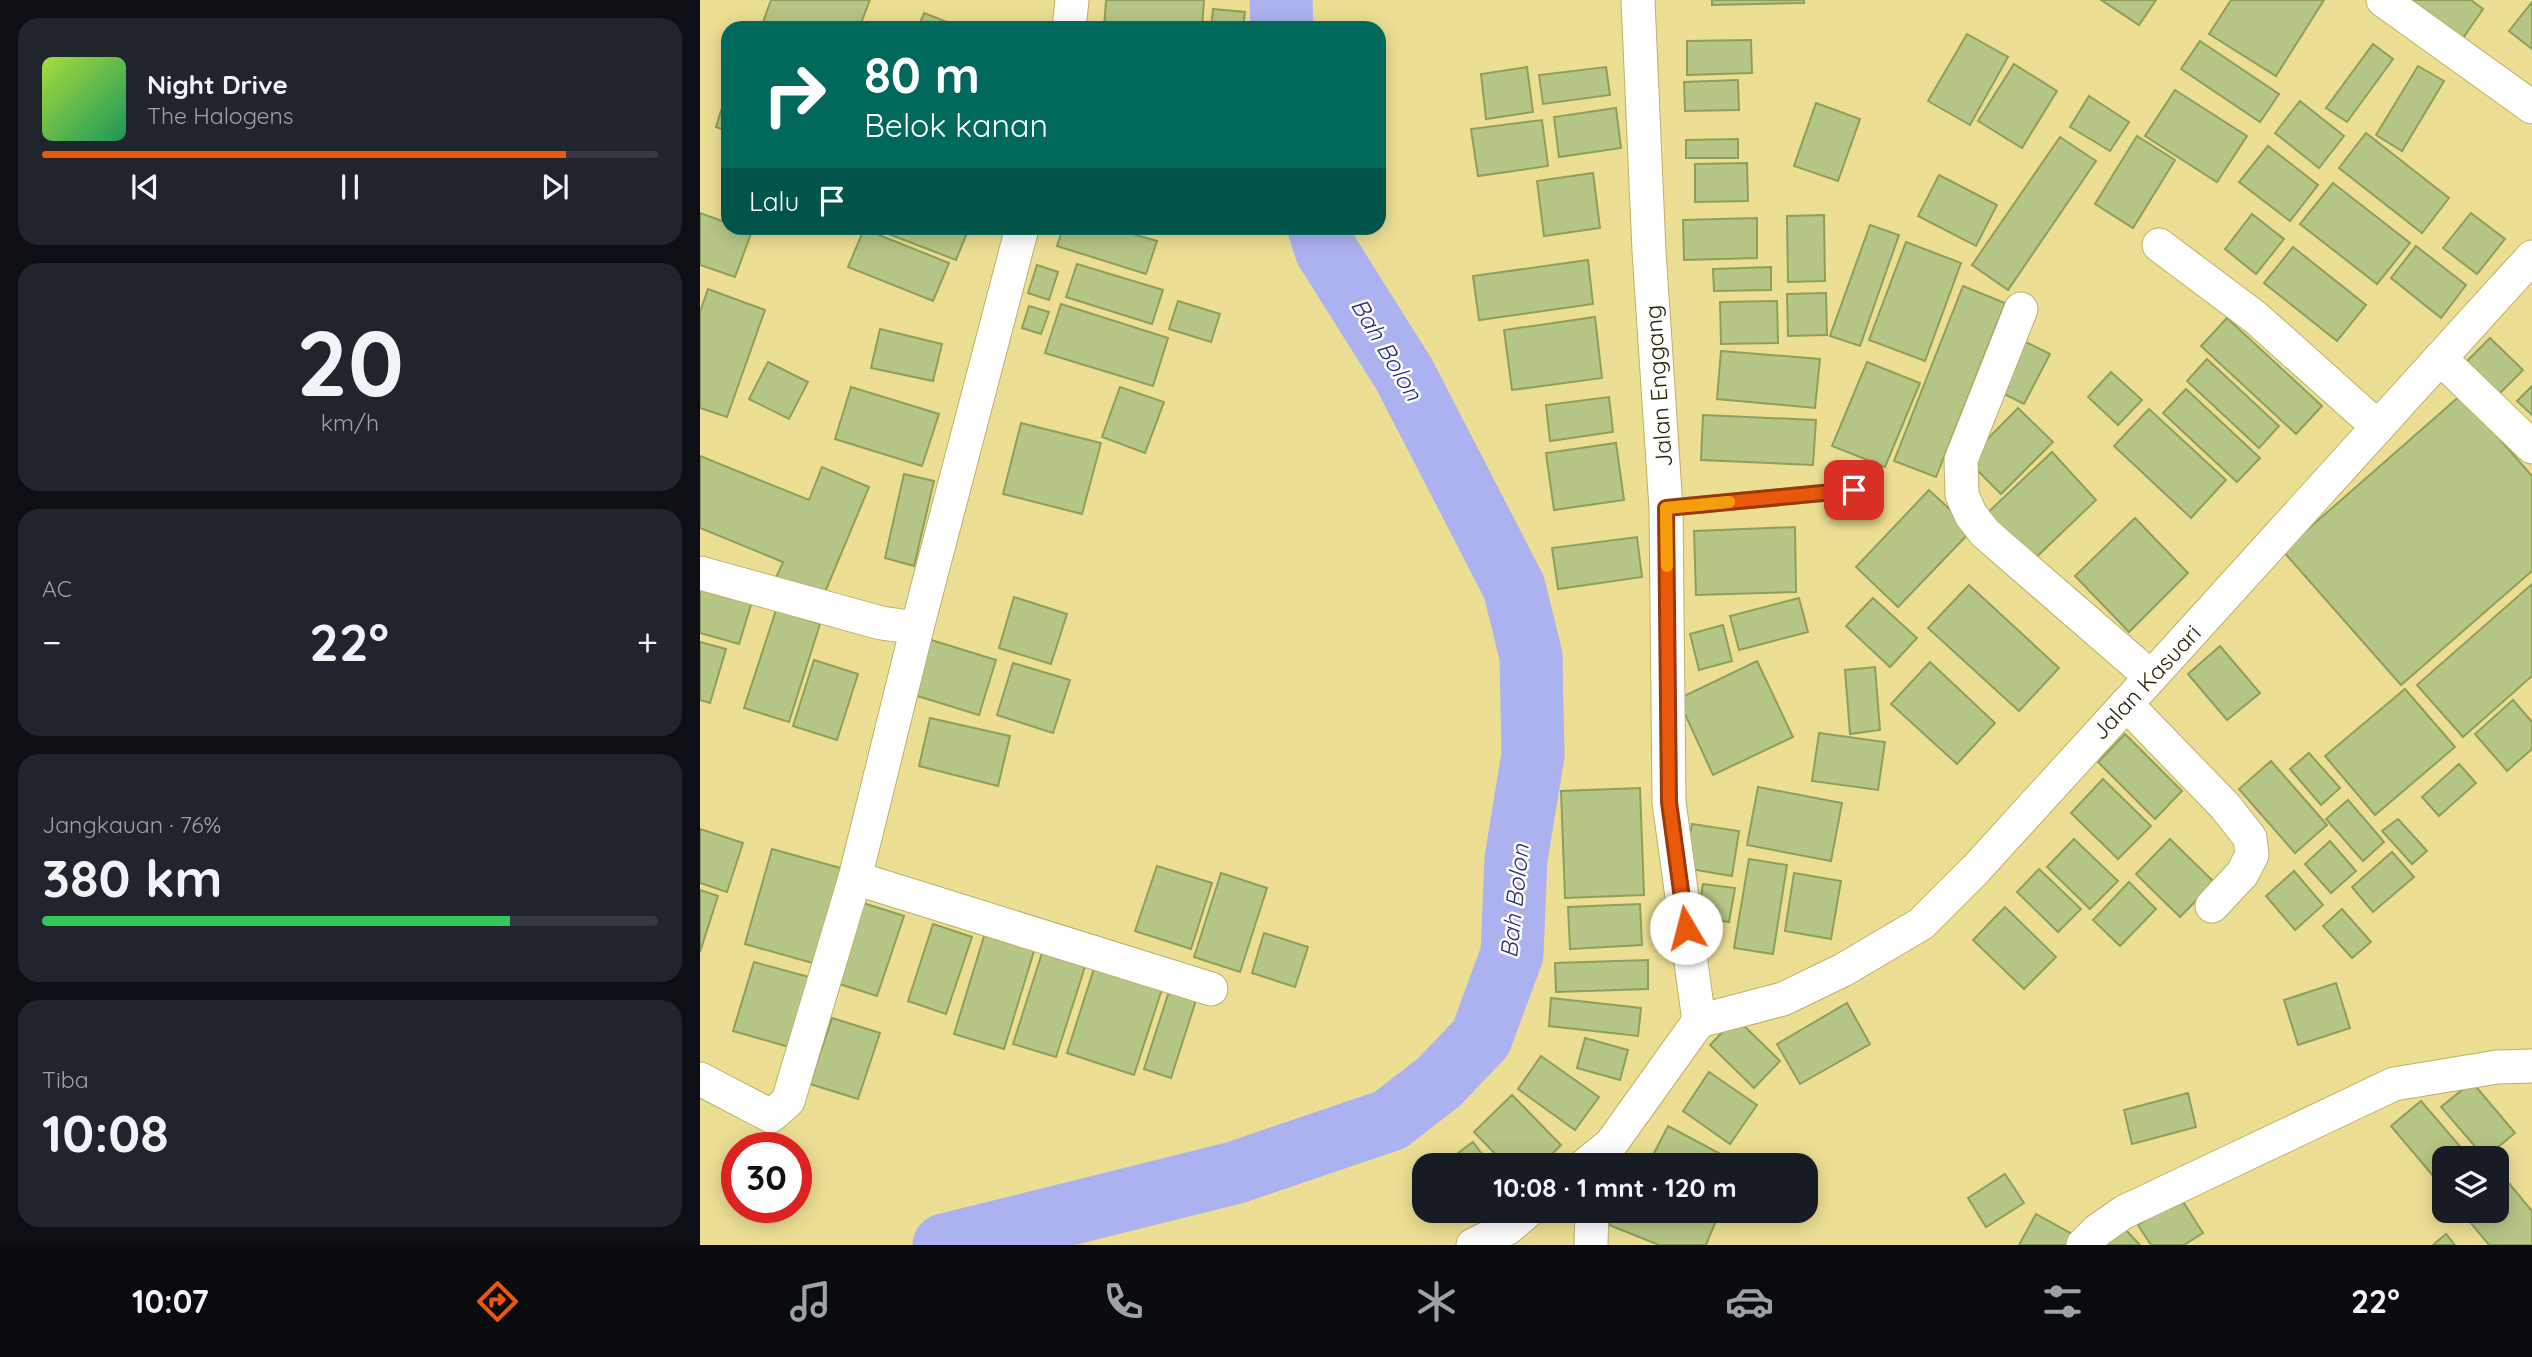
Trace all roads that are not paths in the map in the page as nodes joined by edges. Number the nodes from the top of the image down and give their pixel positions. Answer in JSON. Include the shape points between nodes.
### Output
{"nodes":[{"id":1,"x":1072,"y":0,"type":"edge"},
{"id":2,"x":1638,"y":0,"type":"edge"},
{"id":3,"x":2383,"y":0,"type":"edge"},
{"id":4,"x":1070,"y":21,"type":"edge"},
{"id":5,"x":2532,"y":107,"type":"edge"},
{"id":6,"x":1020,"y":235,"type":"edge"},
{"id":7,"x":2159,"y":245,"type":"dead end"},
{"id":8,"x":2532,"y":257,"type":"edge"},
{"id":9,"x":2021,"y":309,"type":"dead end"},
{"id":10,"x":2440,"y":358,"type":"junction"},
{"id":11,"x":2378,"y":427,"type":"junction"},
{"id":12,"x":2532,"y":447,"type":"edge"},
{"id":13,"x":1854,"y":490,"type":"dead end"},
{"id":14,"x":1666,"y":508,"type":"junction"},
{"id":15,"x":700,"y":573,"type":"edge"},
{"id":16,"x":917,"y":628,"type":"junction"},
{"id":17,"x":2151,"y":677,"type":"junction"},
{"id":18,"x":2126,"y":704,"type":"junction"},
{"id":19,"x":855,"y":878,"type":"junction"},
{"id":20,"x":2212,"y":906,"type":"dead end"},
{"id":21,"x":1211,"y":989,"type":"dead end"},
{"id":22,"x":1699,"y":1021,"type":"junction"},
{"id":23,"x":2532,"y":1066,"type":"edge"},
{"id":24,"x":700,"y":1079,"type":"edge"},
{"id":25,"x":1601,"y":1153,"type":"edge"},
{"id":26,"x":1513,"y":1223,"type":"edge"},
{"id":27,"x":1592,"y":1223,"type":"edge"},
{"id":28,"x":1473,"y":1245,"type":"edge"},
{"id":29,"x":1591,"y":1245,"type":"edge"},
{"id":30,"x":2083,"y":1245,"type":"edge"}],
"edges":[{"from":1,"to":4,"type":"street"},
{"from":2,"to":14,"type":"street","name":"Jalan Enggang"},
{"from":3,"to":5,"type":"street"},
{"from":6,"to":16,"type":"street"},
{"from":7,"to":11,"type":"street","via":[[2256,317]]},
{"from":8,"to":10,"type":"street","name":"Jalan Kasuari"},
{"from":9,"to":17,"type":"street","via":[[1961,460],[1962,495],[1970,515],[1985,533]]},
{"from":10,"to":11,"type":"street","name":"Jalan Kasuari"},
{"from":10,"to":12,"type":"street"},
{"from":11,"to":17,"type":"street","name":"Jalan Kasuari"},
{"from":13,"to":14,"type":"lane"},
{"from":14,"to":22,"type":"street","name":"Jalan Enggang","via":[[1669,802]]},
{"from":15,"to":16,"type":"street","via":[[881,623]]},
{"from":16,"to":19,"type":"street"},
{"from":17,"to":18,"type":"street","name":"Jalan Kasuari"},
{"from":18,"to":20,"type":"street","via":[[2250,838],[2252,855],[2242,874]]},
{"from":18,"to":22,"type":"street","name":"Jalan Kasuari","via":[[1921,924],[1783,999]]},
{"from":19,"to":21,"type":"street"},
{"from":19,"to":24,"type":"street","via":[[788,1101],[771,1116]]},
{"from":22,"to":25,"type":"street"},
{"from":23,"to":30,"type":"street","via":[[2497,1067],[2393,1084],[2124,1212]]},
{"from":26,"to":28,"type":"street"},
{"from":27,"to":29,"type":"street"}]}
